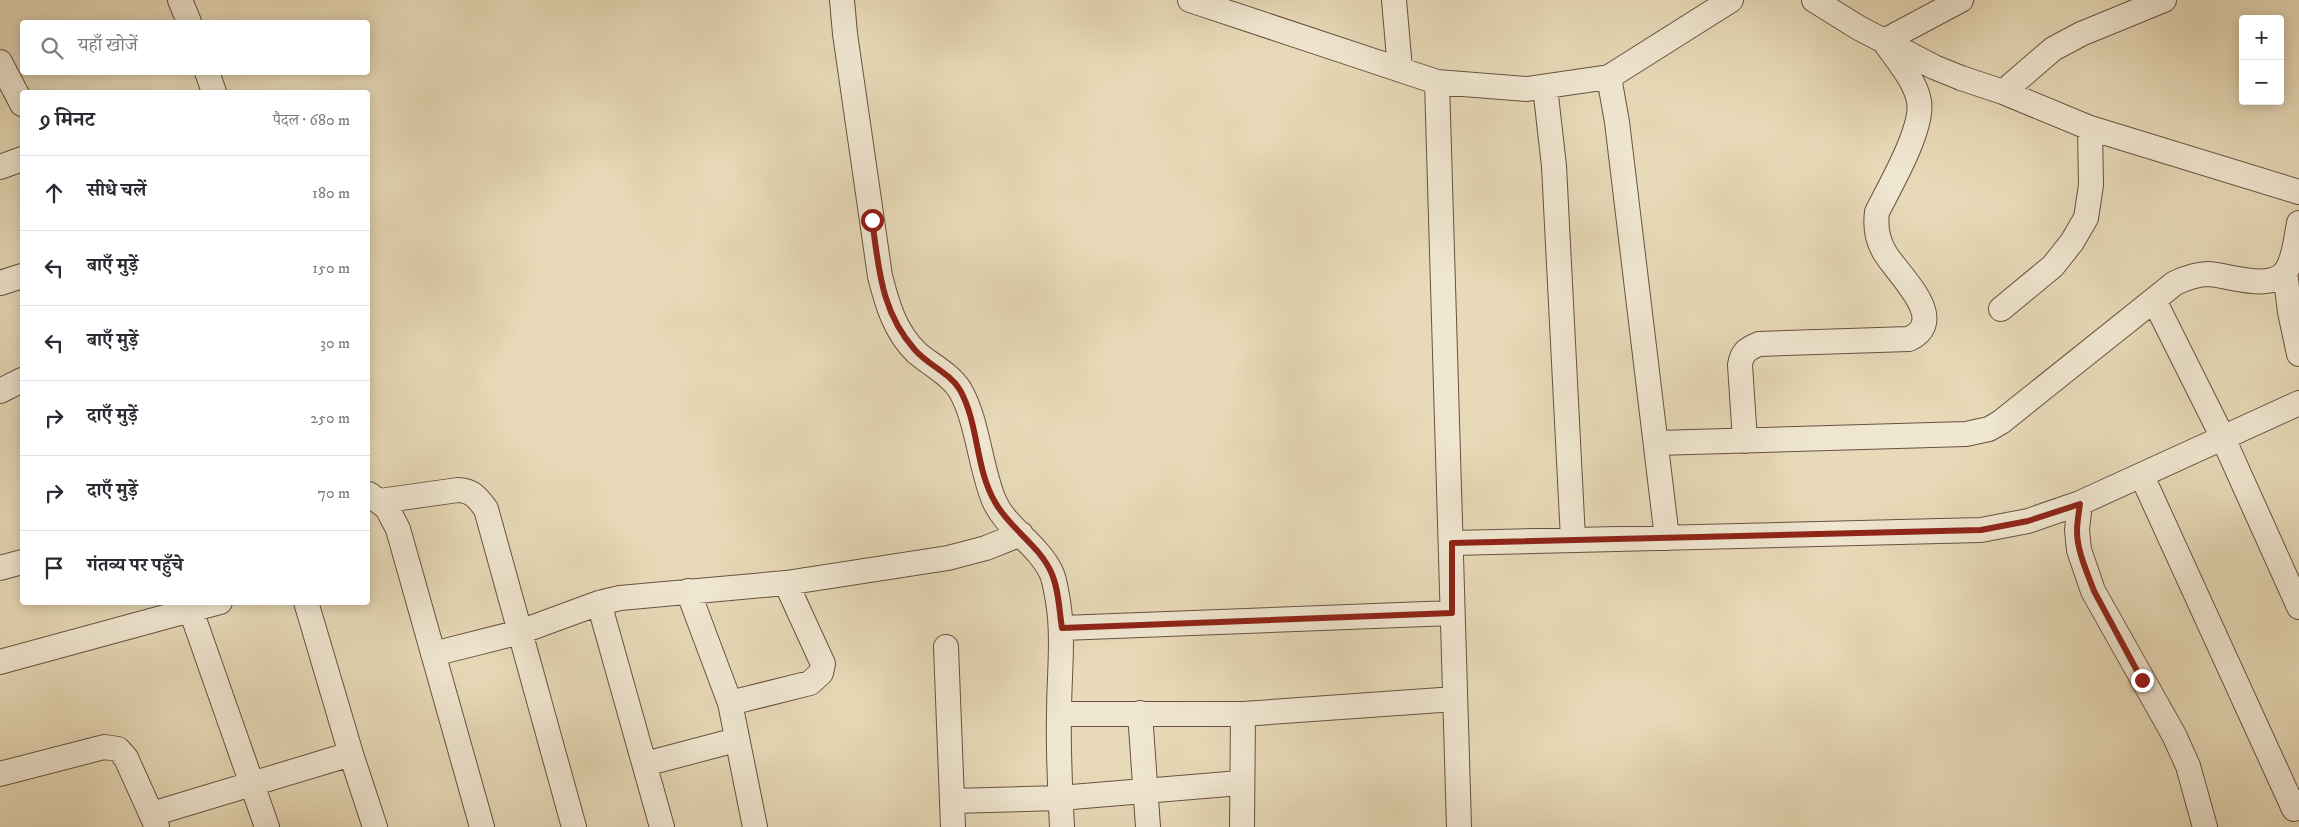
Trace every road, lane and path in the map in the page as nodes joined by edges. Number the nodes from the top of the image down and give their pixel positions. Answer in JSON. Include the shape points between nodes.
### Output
{"nodes":[{"id":1,"x":180,"y":0,"type":"edge"},
{"id":2,"x":842,"y":0,"type":"edge"},
{"id":3,"x":1190,"y":0,"type":"edge"},
{"id":4,"x":1394,"y":0,"type":"edge"},
{"id":5,"x":1731,"y":0,"type":"edge"},
{"id":6,"x":1814,"y":0,"type":"edge"},
{"id":7,"x":1961,"y":0,"type":"edge"},
{"id":8,"x":2164,"y":0,"type":"edge"},
{"id":9,"x":188,"y":20,"type":"edge"},
{"id":10,"x":1884,"y":41,"type":"junction"},
{"id":11,"x":0,"y":62,"type":"edge"},
{"id":12,"x":1400,"y":69,"type":"junction"},
{"id":13,"x":208,"y":75,"type":"edge"},
{"id":14,"x":1609,"y":77,"type":"junction"},
{"id":15,"x":1437,"y":82,"type":"junction"},
{"id":16,"x":1545,"y":87,"type":"junction"},
{"id":17,"x":213,"y":90,"type":"edge"},
{"id":18,"x":2003,"y":92,"type":"junction"},
{"id":19,"x":20,"y":100,"type":"edge"},
{"id":20,"x":2090,"y":128,"type":"junction"},
{"id":21,"x":20,"y":160,"type":"edge"},
{"id":22,"x":0,"y":167,"type":"edge"},
{"id":23,"x":2299,"y":192,"type":"edge"},
{"id":24,"x":2299,"y":223,"type":"edge"},
{"id":25,"x":2285,"y":272,"type":"junction"},
{"id":26,"x":20,"y":277,"type":"edge"},
{"id":27,"x":0,"y":283,"type":"edge"},
{"id":28,"x":2154,"y":300,"type":"junction"},
{"id":29,"x":2001,"y":309,"type":"dead end"},
{"id":30,"x":2299,"y":354,"type":"edge"},
{"id":31,"x":20,"y":381,"type":"edge"},
{"id":32,"x":0,"y":391,"type":"edge"},
{"id":33,"x":2299,"y":404,"type":"edge"},
{"id":34,"x":2223,"y":438,"type":"junction"},
{"id":35,"x":1745,"y":441,"type":"junction"},
{"id":36,"x":1656,"y":443,"type":"junction"},
{"id":37,"x":2142,"y":476,"type":"junction"},
{"id":38,"x":374,"y":498,"type":"edge"},
{"id":39,"x":2080,"y":504,"type":"junction"},
{"id":40,"x":1021,"y":534,"type":"junction"},
{"id":41,"x":1668,"y":538,"type":"junction"},
{"id":42,"x":1573,"y":540,"type":"junction"},
{"id":43,"x":1452,"y":543,"type":"junction"},
{"id":44,"x":20,"y":563,"type":"edge"},
{"id":45,"x":0,"y":568,"type":"edge"},
{"id":46,"x":786,"y":583,"type":"junction"},
{"id":47,"x":688,"y":591,"type":"junction"},
{"id":48,"x":599,"y":603,"type":"junction"},
{"id":49,"x":307,"y":605,"type":"edge"},
{"id":50,"x":189,"y":606,"type":"edge"},
{"id":51,"x":2299,"y":607,"type":"edge"},
{"id":52,"x":1452,"y":613,"type":"junction"},
{"id":53,"x":1062,"y":628,"type":"junction"},
{"id":54,"x":520,"y":632,"type":"junction"},
{"id":55,"x":946,"y":648,"type":"dead end"},
{"id":56,"x":433,"y":654,"type":"junction"},
{"id":57,"x":0,"y":662,"type":"edge"},
{"id":58,"x":1455,"y":699,"type":"junction"},
{"id":59,"x":730,"y":703,"type":"junction"},
{"id":60,"x":1140,"y":713,"type":"junction"},
{"id":61,"x":1059,"y":714,"type":"junction"},
{"id":62,"x":1242,"y":714,"type":"junction"},
{"id":63,"x":736,"y":740,"type":"junction"},
{"id":64,"x":351,"y":754,"type":"junction"},
{"id":65,"x":645,"y":764,"type":"junction"},
{"id":66,"x":0,"y":774,"type":"edge"},
{"id":67,"x":253,"y":782,"type":"junction"},
{"id":68,"x":1240,"y":783,"type":"junction"},
{"id":69,"x":1146,"y":791,"type":"junction"},
{"id":70,"x":1060,"y":798,"type":"junction"},
{"id":71,"x":952,"y":801,"type":"junction"},
{"id":72,"x":2294,"y":809,"type":"dead end"},
{"id":73,"x":154,"y":820,"type":"edge"},
{"id":74,"x":371,"y":826,"type":"edge"},
{"id":75,"x":267,"y":827,"type":"edge"},
{"id":76,"x":482,"y":827,"type":"edge"},
{"id":77,"x":574,"y":827,"type":"edge"},
{"id":78,"x":662,"y":827,"type":"edge"},
{"id":79,"x":755,"y":827,"type":"edge"},
{"id":80,"x":952,"y":827,"type":"edge"},
{"id":81,"x":1062,"y":827,"type":"edge"},
{"id":82,"x":1148,"y":827,"type":"edge"},
{"id":83,"x":1242,"y":827,"type":"edge"},
{"id":84,"x":1459,"y":827,"type":"edge"},
{"id":85,"x":2205,"y":827,"type":"edge"}],
"edges":[{"from":1,"to":9,"type":"street"},
{"from":2,"to":40,"type":"street","via":[[878,266],[888,308],[901,334],[959,389],[993,500]]},
{"from":3,"to":12,"type":"street"},
{"from":4,"to":12,"type":"street"},
{"from":5,"to":14,"type":"street"},
{"from":6,"to":10,"type":"street"},
{"from":7,"to":10,"type":"street"},
{"from":8,"to":18,"type":"street","via":[[2053,49]]},
{"from":10,"to":18,"type":"street","via":[[1934,67]]},
{"from":10,"to":35,"type":"street","via":[[1912,84],[1919,100],[1919,114],[1914,133],[1877,212],[1875,224],[1885,252],[1923,306],[1925,318],[1922,328],[1916,336],[1908,339],[1759,344],[1748,349],[1741,356],[1740,365]]},
{"from":11,"to":19,"type":"street"},
{"from":12,"to":15,"type":"street"},
{"from":13,"to":17,"type":"street"},
{"from":14,"to":16,"type":"street"},
{"from":14,"to":36,"type":"street"},
{"from":15,"to":16,"type":"street","via":[[1498,88]]},
{"from":15,"to":43,"type":"street"},
{"from":16,"to":42,"type":"street","via":[[1554,166]]},
{"from":18,"to":20,"type":"street"},
{"from":20,"to":23,"type":"street"},
{"from":20,"to":29,"type":"street","via":[[2091,185],[2086,218],[2053,266]]},
{"from":21,"to":22,"type":"street"},
{"from":24,"to":25,"type":"street","via":[[2291,261]]},
{"from":25,"to":28,"type":"street","via":[[2275,279],[2261,282],[2208,274],[2191,276],[2175,283]]},
{"from":25,"to":30,"type":"street"},
{"from":26,"to":27,"type":"street"},
{"from":28,"to":34,"type":"street"},
{"from":28,"to":35,"type":"street","via":[[1989,429],[1966,434]]},
{"from":31,"to":32,"type":"street"},
{"from":33,"to":34,"type":"street"},
{"from":34,"to":37,"type":"street"},
{"from":34,"to":51,"type":"street"},
{"from":35,"to":36,"type":"street"},
{"from":36,"to":41,"type":"street"},
{"from":37,"to":39,"type":"street"},
{"from":37,"to":72,"type":"street"},
{"from":38,"to":54,"type":"street","via":[[458,490],[469,490],[476,496],[486,509]]},
{"from":38,"to":56,"type":"street","via":[[387,508],[398,529]]},
{"from":39,"to":41,"type":"street","via":[[2028,521],[1981,530]]},
{"from":39,"to":85,"type":"street","via":[[2079,550],[2094,591],[2174,735],[2188,766]]},
{"from":40,"to":46,"type":"street","via":[[948,558]]},
{"from":40,"to":53,"type":"street","via":[[1051,572]]},
{"from":41,"to":42,"type":"street"},
{"from":42,"to":43,"type":"street"},
{"from":43,"to":52,"type":"street"},
{"from":44,"to":45,"type":"street"},
{"from":46,"to":47,"type":"street"},
{"from":46,"to":59,"type":"street","via":[[823,664],[821,673],[810,683]]},
{"from":47,"to":48,"type":"street","via":[[646,594]]},
{"from":47,"to":59,"type":"street"},
{"from":48,"to":54,"type":"street"},
{"from":48,"to":65,"type":"street"},
{"from":49,"to":64,"type":"street"},
{"from":50,"to":57,"type":"street"},
{"from":50,"to":67,"type":"street"},
{"from":52,"to":53,"type":"street"},
{"from":52,"to":58,"type":"street"},
{"from":53,"to":61,"type":"street"},
{"from":54,"to":56,"type":"street"},
{"from":54,"to":77,"type":"street"},
{"from":55,"to":71,"type":"street"},
{"from":56,"to":76,"type":"street"},
{"from":58,"to":62,"type":"street"},
{"from":58,"to":84,"type":"street"},
{"from":59,"to":63,"type":"street"},
{"from":60,"to":61,"type":"street"},
{"from":60,"to":62,"type":"street"},
{"from":60,"to":69,"type":"street"},
{"from":61,"to":70,"type":"street"},
{"from":62,"to":68,"type":"street"},
{"from":63,"to":65,"type":"street"},
{"from":63,"to":79,"type":"street"},
{"from":64,"to":67,"type":"street"},
{"from":64,"to":74,"type":"street"},
{"from":65,"to":78,"type":"street"},
{"from":66,"to":73,"type":"street","via":[[104,747],[118,749],[126,758]]},
{"from":67,"to":73,"type":"street"},
{"from":67,"to":75,"type":"street"},
{"from":68,"to":69,"type":"street"},
{"from":68,"to":83,"type":"street"},
{"from":69,"to":70,"type":"street"},
{"from":69,"to":82,"type":"street"},
{"from":70,"to":71,"type":"street"},
{"from":70,"to":81,"type":"street"},
{"from":71,"to":80,"type":"street"}]}
